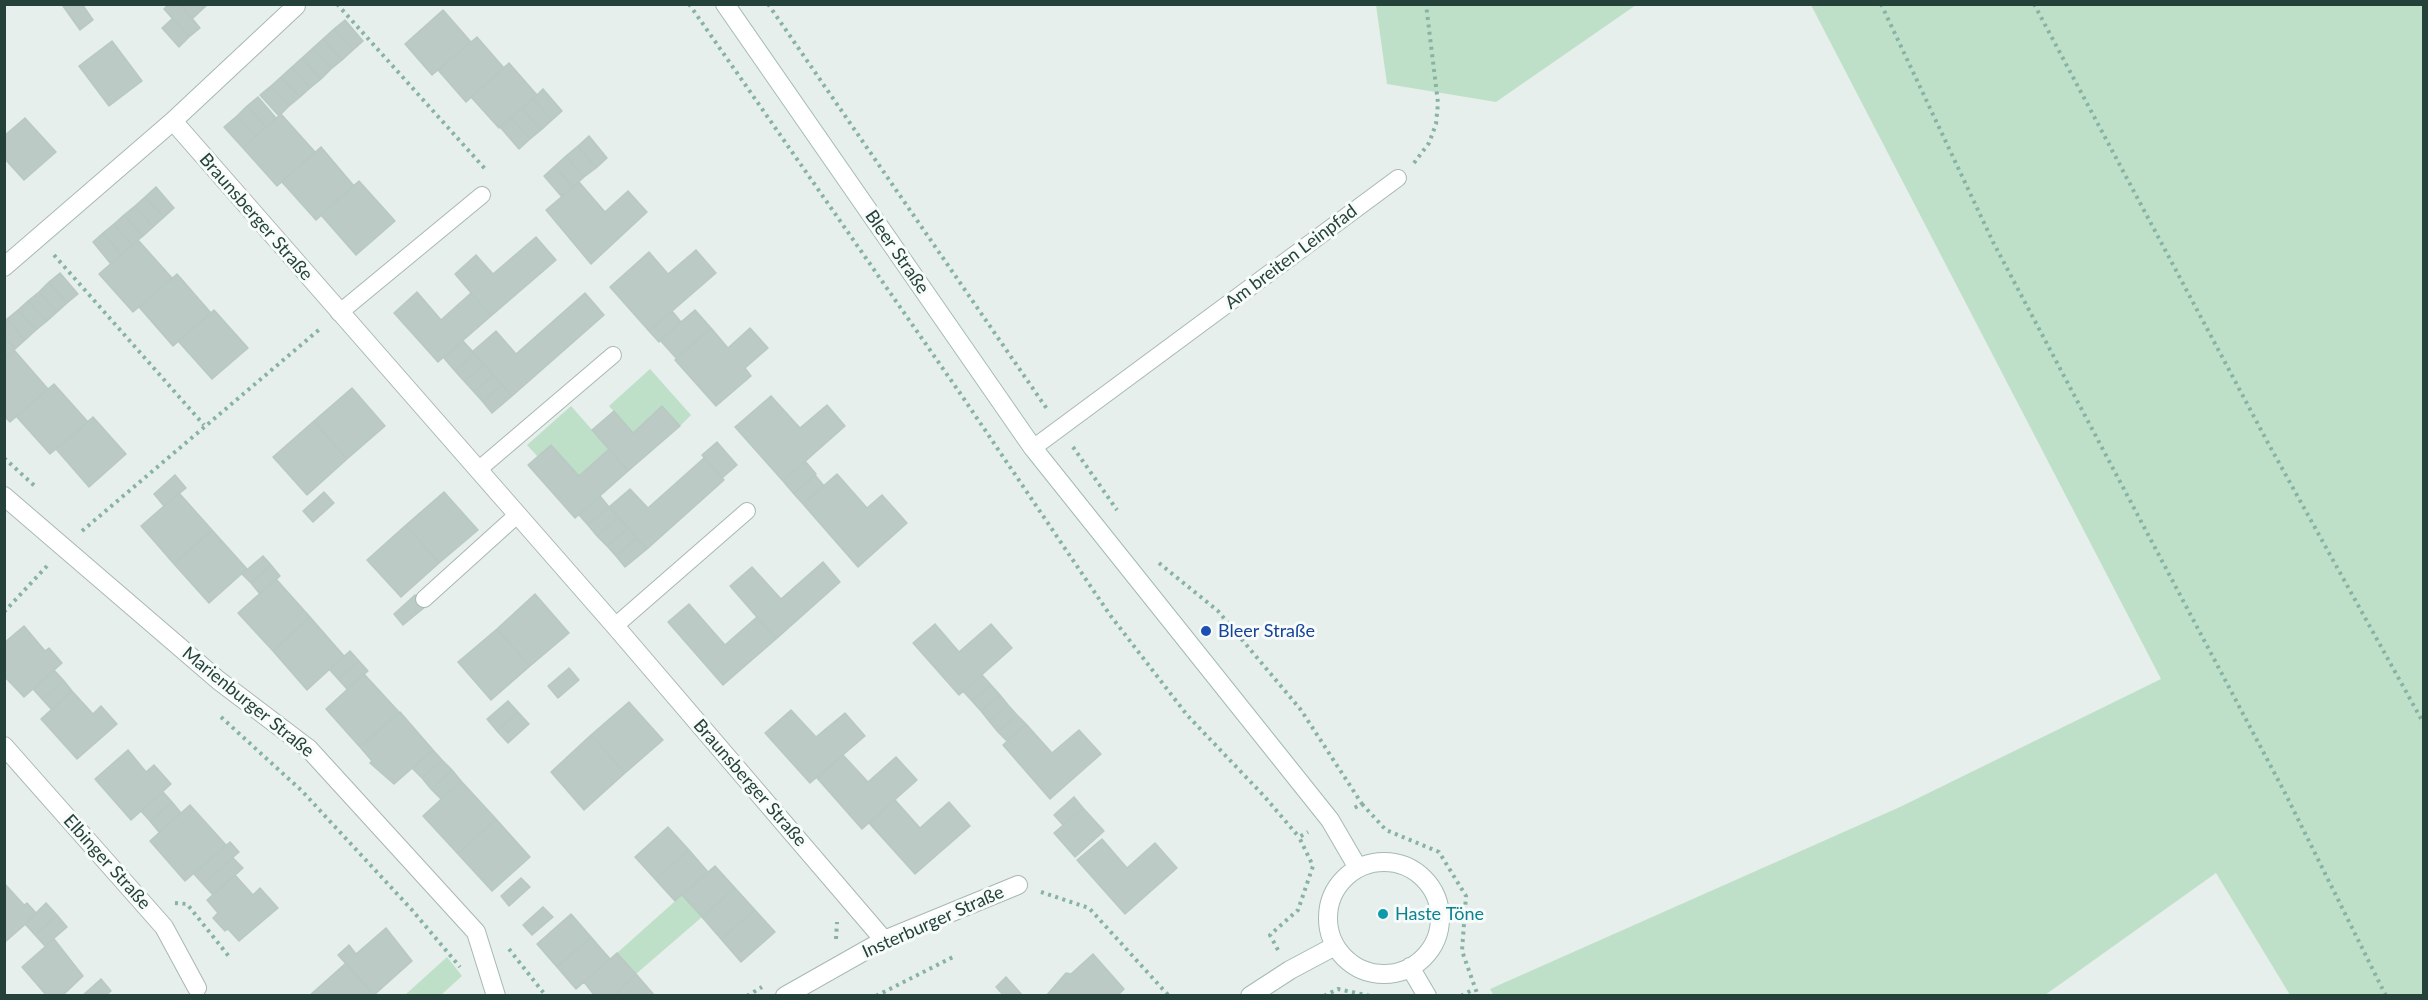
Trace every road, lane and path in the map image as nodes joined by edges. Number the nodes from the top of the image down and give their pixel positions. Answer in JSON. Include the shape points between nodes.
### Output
{"nodes":[{"id":1,"x":338,"y":4,"type":"edge"},
{"id":2,"x":725,"y":4,"type":"edge"},
{"id":3,"x":768,"y":4,"type":"edge"},
{"id":4,"x":1426,"y":4,"type":"edge"},
{"id":5,"x":1881,"y":4,"type":"edge"},
{"id":6,"x":2034,"y":4,"type":"edge"},
{"id":7,"x":296,"y":6,"type":"edge"},
{"id":8,"x":173,"y":121,"type":"junction"},
{"id":9,"x":484,"y":167,"type":"junction"},
{"id":10,"x":475,"y":174,"type":"dead end"},
{"id":11,"x":1398,"y":178,"type":"joint"},
{"id":12,"x":482,"y":195,"type":"joint"},
{"id":13,"x":39,"y":238,"type":"junction"},
{"id":14,"x":4,"y":267,"type":"edge"},
{"id":15,"x":339,"y":313,"type":"junction"},
{"id":16,"x":613,"y":355,"type":"dead end"},
{"id":17,"x":204,"y":425,"type":"junction"},
{"id":18,"x":1060,"y":429,"type":"junction"},
{"id":19,"x":1033,"y":448,"type":"junction"},
{"id":20,"x":478,"y":470,"type":"junction"},
{"id":21,"x":4,"y":496,"type":"edge"},
{"id":22,"x":747,"y":511,"type":"dead end"},
{"id":23,"x":517,"y":515,"type":"junction"},
{"id":24,"x":1122,"y":516,"type":"dead end"},
{"id":25,"x":64,"y":549,"type":"junction"},
{"id":26,"x":41,"y":558,"type":"dead end"},
{"id":27,"x":1158,"y":562,"type":"dead end"},
{"id":28,"x":424,"y":599,"type":"dead end"},
{"id":29,"x":4,"y":612,"type":"edge"},
{"id":30,"x":615,"y":626,"type":"junction"},
{"id":31,"x":215,"y":711,"type":"dead end"},
{"id":32,"x":2424,"y":724,"type":"edge"},
{"id":33,"x":4,"y":746,"type":"edge"},
{"id":34,"x":1362,"y":804,"type":"junction"},
{"id":35,"x":1330,"y":820,"type":"junction"},
{"id":36,"x":1358,"y":868,"type":"junction"},
{"id":37,"x":1018,"y":885,"type":"joint"},
{"id":38,"x":837,"y":919,"type":"dead end"},
{"id":39,"x":1270,"y":935,"type":"dead end"},
{"id":40,"x":884,"y":940,"type":"junction"},
{"id":41,"x":828,"y":946,"type":"dead end"},
{"id":42,"x":1335,"y":946,"type":"junction"},
{"id":43,"x":953,"y":957,"type":"dead end"},
{"id":44,"x":1410,"y":967,"type":"junction"},
{"id":45,"x":462,"y":970,"type":"dead end"},
{"id":46,"x":767,"y":985,"type":"dead end"},
{"id":47,"x":197,"y":988,"type":"dead end"},
{"id":48,"x":1474,"y":989,"type":"junction"},
{"id":49,"x":496,"y":996,"type":"edge"},
{"id":50,"x":747,"y":996,"type":"edge"},
{"id":51,"x":785,"y":996,"type":"edge"},
{"id":52,"x":876,"y":996,"type":"edge"},
{"id":53,"x":1169,"y":996,"type":"edge"},
{"id":54,"x":1250,"y":996,"type":"edge"},
{"id":55,"x":1324,"y":996,"type":"edge"},
{"id":56,"x":1370,"y":996,"type":"edge"},
{"id":57,"x":1426,"y":996,"type":"edge"},
{"id":58,"x":1461,"y":996,"type":"edge"},
{"id":59,"x":1478,"y":996,"type":"edge"},
{"id":60,"x":2386,"y":996,"type":"edge"}],
"edges":[{"from":1,"to":9,"type":"path"},
{"from":2,"to":19,"type":"street","name":"Bleer Straße"},
{"from":3,"to":18,"type":"path"},
{"from":4,"to":11,"type":"path","via":[[1438,103],[1436,124],[1422,153]]},
{"from":5,"to":60,"type":"path","via":[[1993,242],[2279,782]]},
{"from":6,"to":32,"type":"path","via":[[2268,443]]},
{"from":7,"to":8,"type":"street"},
{"from":8,"to":13,"type":"street"},
{"from":8,"to":15,"type":"street","name":"Braunsberger Straße"},
{"from":9,"to":10,"type":"path"},
{"from":9,"to":12,"type":"path","via":[[487,171]]},
{"from":11,"to":18,"type":"lane","name":"Am breiten Leinpfad"},
{"from":12,"to":15,"type":"lane"},
{"from":13,"to":14,"type":"street"},
{"from":13,"to":17,"type":"path"},
{"from":15,"to":17,"type":"path"},
{"from":15,"to":20,"type":"street","name":"Braunsberger Straße"},
{"from":16,"to":20,"type":"lane"},
{"from":17,"to":25,"type":"path"},
{"from":18,"to":19,"type":"lane","name":"Am breiten Leinpfad"},
{"from":18,"to":24,"type":"path"},
{"from":19,"to":35,"type":"street","name":"Bleer Straße"},
{"from":20,"to":23,"type":"street","name":"Braunsberger Straße"},
{"from":21,"to":25,"type":"street","name":"Marienburger Straße"},
{"from":22,"to":30,"type":"lane"},
{"from":23,"to":28,"type":"lane"},
{"from":23,"to":30,"type":"street","name":"Braunsberger Straße"},
{"from":25,"to":49,"type":"street","name":"Marienburger Straße","via":[[218,680],[309,749],[476,932]]},
{"from":26,"to":29,"type":"path","via":[[49,565]]},
{"from":27,"to":34,"type":"path","via":[[1218,611],[1301,710]]},
{"from":30,"to":40,"type":"street","name":"Braunsberger Straße"},
{"from":31,"to":45,"type":"path","via":[[302,791]]},
{"from":33,"to":47,"type":"street","name":"Elbinger Straße","via":[[164,927]]},
{"from":34,"to":35,"type":"path"},
{"from":34,"to":48,"type":"path","via":[[1386,830],[1439,852],[1466,896],[1462,951]]},
{"from":35,"to":36,"type":"street","name":"Bleer Straße"},
{"from":35,"to":39,"type":"path","via":[[1299,837],[1313,866],[1298,910]]},
{"from":36,"to":42,"type":"street","via":[[1338,885],[1328,908],[1327,922]]},
{"from":36,"to":44,"type":"street","via":[[1389,862],[1404,866],[1418,873],[1437,899],[1440,914],[1436,938],[1423,957]]},
{"from":37,"to":40,"type":"street","name":"Insterburger Straße"},
{"from":37,"to":53,"type":"path","via":[[1089,908]]},
{"from":38,"to":41,"type":"path","via":[[835,940]]},
{"from":40,"to":51,"type":"street","name":"Insterburger Straße"},
{"from":42,"to":44,"type":"street","via":[[1355,966],[1368,972],[1397,972]]},
{"from":42,"to":54,"type":"street"},
{"from":43,"to":52,"type":"path"},
{"from":44,"to":57,"type":"street"},
{"from":46,"to":50,"type":"path"},
{"from":48,"to":58,"type":"path"},
{"from":48,"to":59,"type":"path"},
{"from":55,"to":56,"type":"path","via":[[1338,988]]}]}
